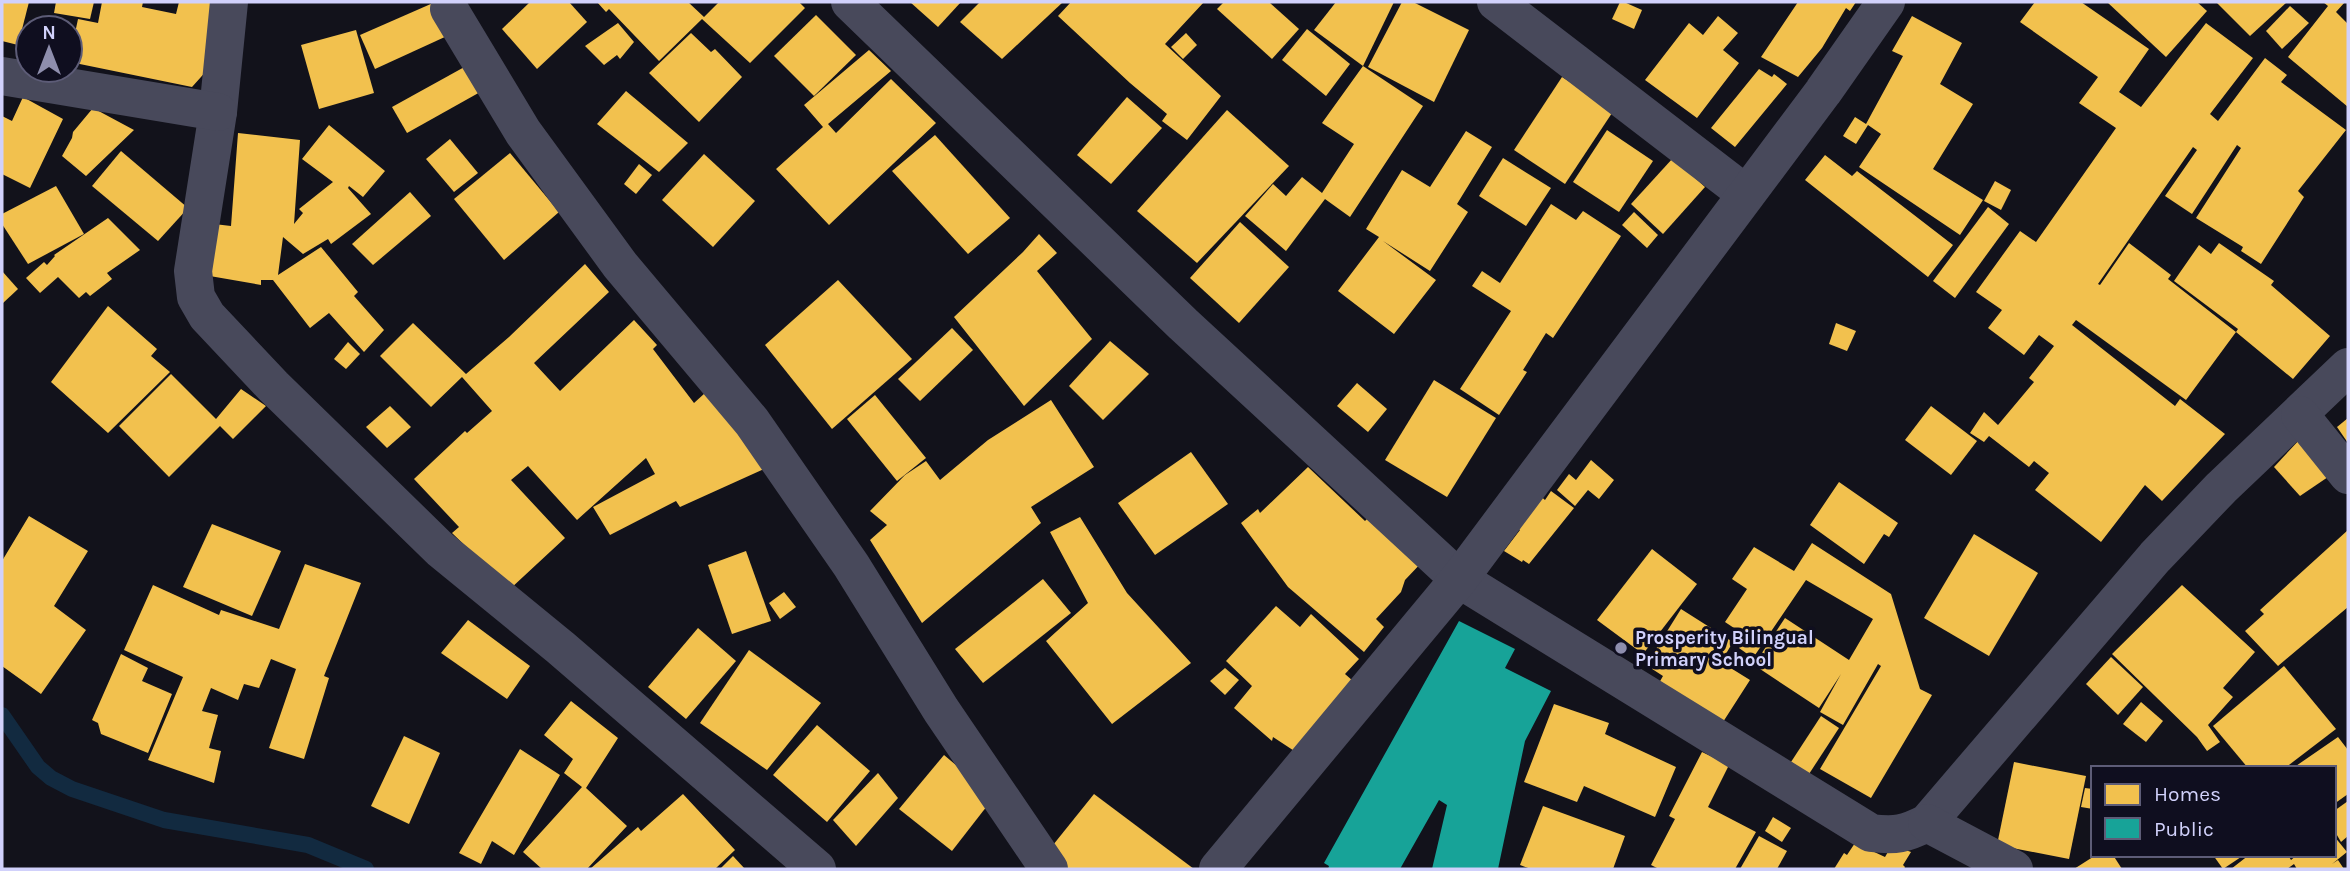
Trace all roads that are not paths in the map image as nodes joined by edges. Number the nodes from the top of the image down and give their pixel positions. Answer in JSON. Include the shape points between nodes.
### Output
{"nodes":[{"id":1,"x":229,"y":2,"type":"edge"},
{"id":2,"x":850,"y":2,"type":"edge"},
{"id":3,"x":1496,"y":2,"type":"edge"},
{"id":4,"x":1886,"y":2,"type":"edge"},
{"id":5,"x":449,"y":9,"type":"dead end"},
{"id":6,"x":2,"y":76,"type":"edge"},
{"id":7,"x":218,"y":112,"type":"junction"},
{"id":8,"x":1746,"y":194,"type":"junction"},
{"id":9,"x":2348,"y":367,"type":"edge"},
{"id":10,"x":2300,"y":415,"type":"junction"},
{"id":11,"x":2348,"y":475,"type":"edge"},
{"id":12,"x":1459,"y":579,"type":"junction"},
{"id":13,"x":1927,"y":823,"type":"junction"},
{"id":14,"x":817,"y":869,"type":"edge"},
{"id":15,"x":1049,"y":869,"type":"edge"},
{"id":16,"x":1218,"y":869,"type":"edge"},
{"id":17,"x":2014,"y":869,"type":"edge"}],
"edges":[{"from":1,"to":7,"type":"street"},
{"from":2,"to":12,"type":"street","via":[[1183,324]]},
{"from":3,"to":8,"type":"street"},
{"from":4,"to":8,"type":"street"},
{"from":5,"to":15,"type":"street","via":[[523,132],[620,265],[752,422]]},
{"from":6,"to":7,"type":"street"},
{"from":7,"to":14,"type":"street","via":[[193,271],[196,297],[207,316],[440,549]]},
{"from":8,"to":12,"type":"street"},
{"from":9,"to":10,"type":"street"},
{"from":10,"to":11,"type":"street"},
{"from":10,"to":13,"type":"street","via":[[2155,557]]},
{"from":12,"to":13,"type":"street","via":[[1871,833],[1907,833]]},
{"from":12,"to":16,"type":"street"},
{"from":13,"to":17,"type":"street"}]}
